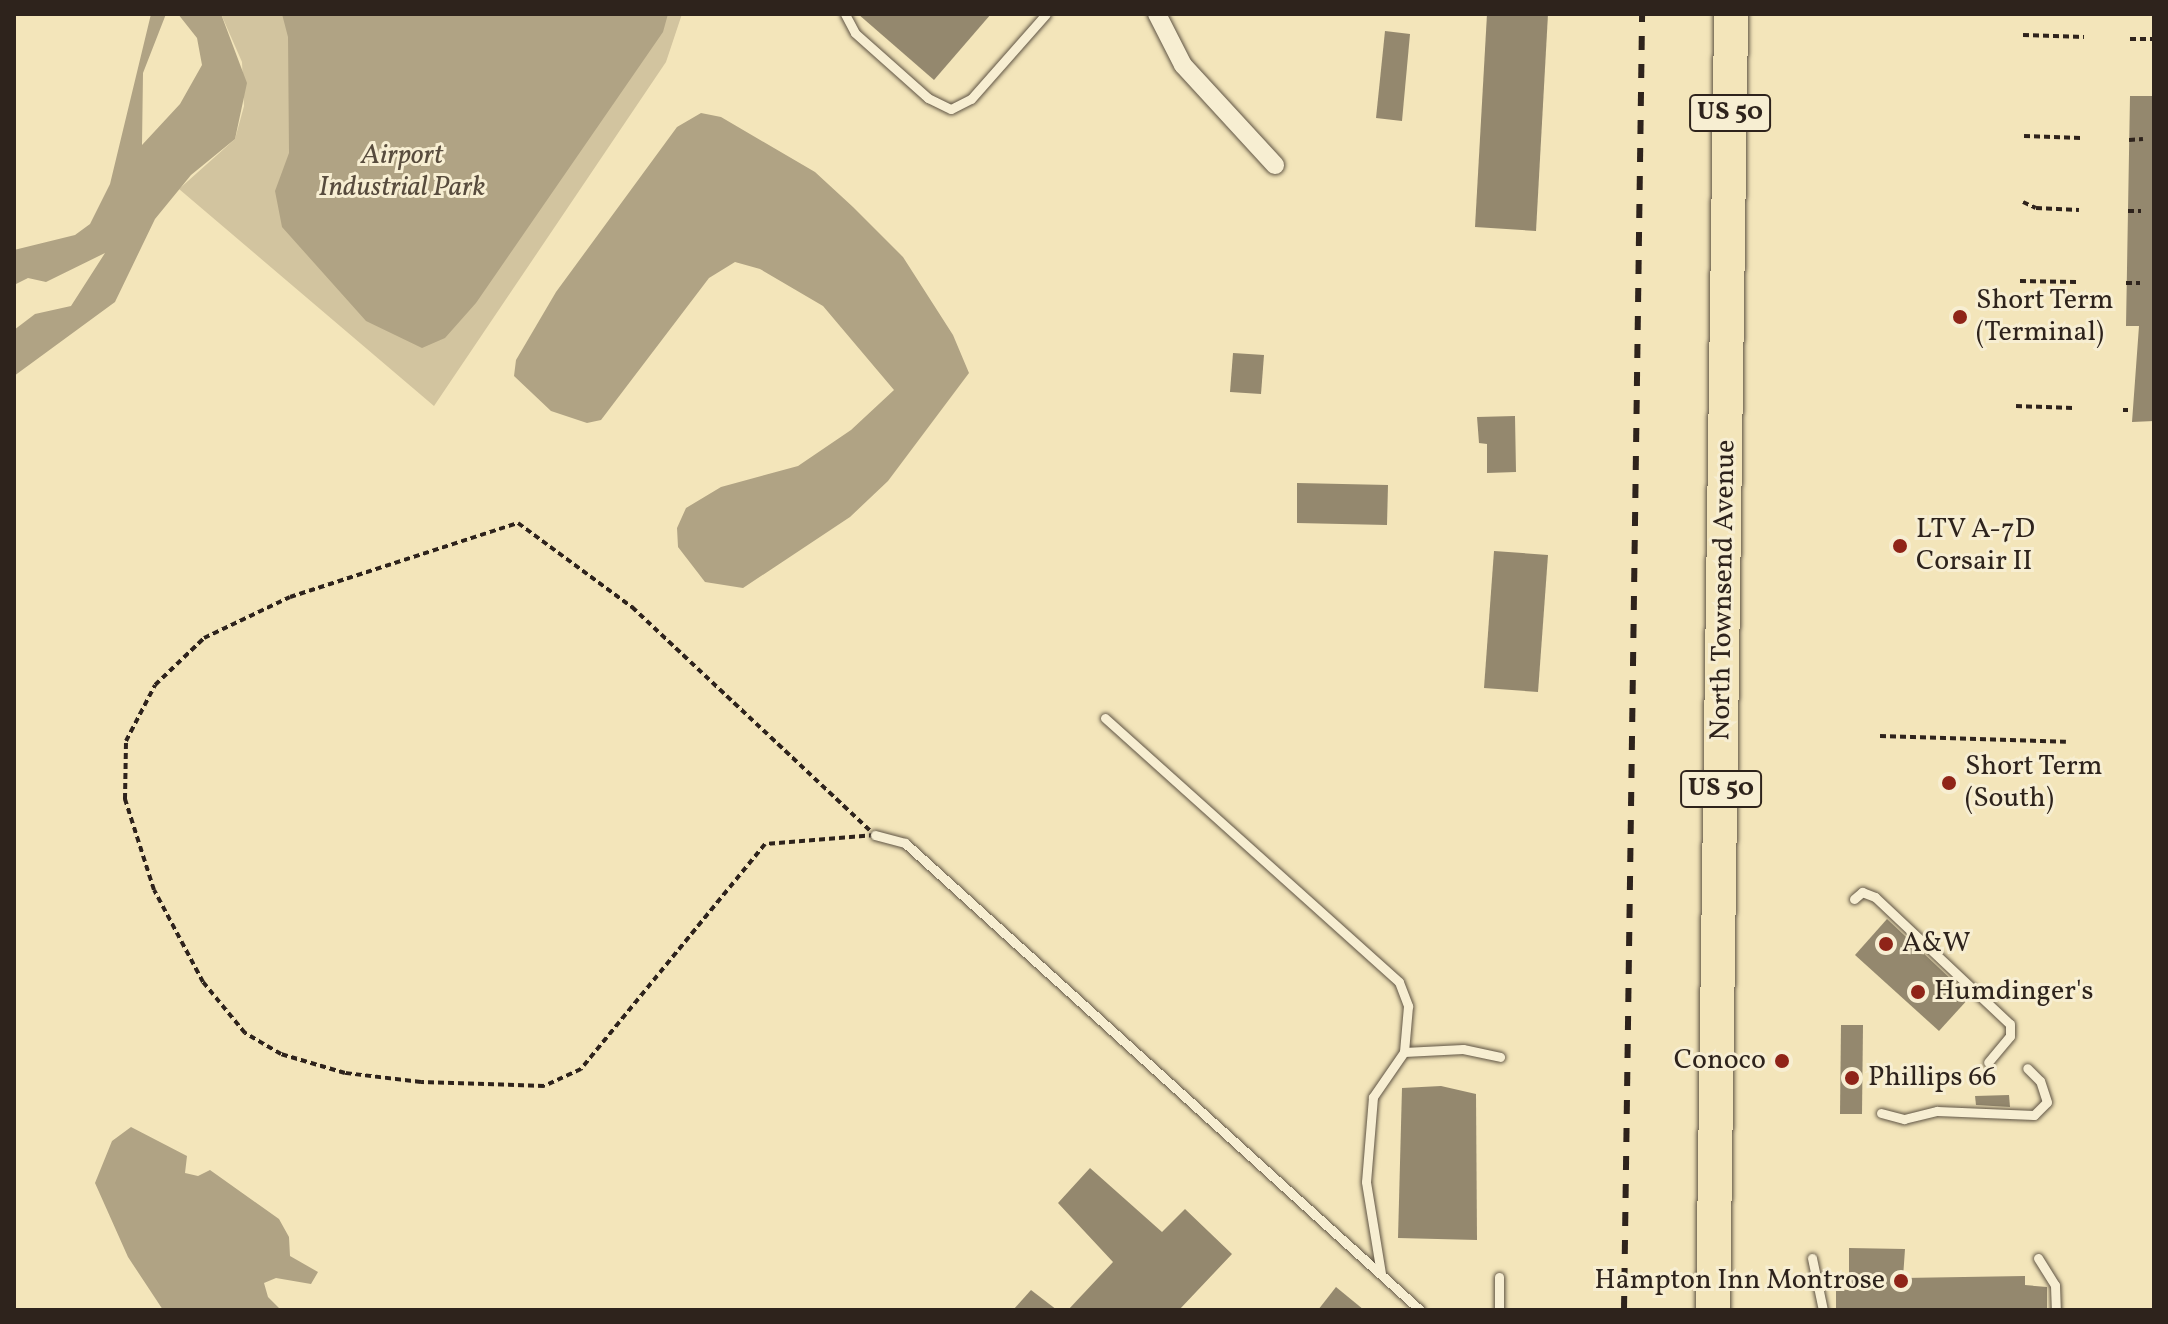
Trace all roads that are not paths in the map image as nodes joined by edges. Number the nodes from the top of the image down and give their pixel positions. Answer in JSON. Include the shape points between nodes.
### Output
{"nodes":[{"id":1,"x":845,"y":14,"type":"edge"},
{"id":2,"x":1046,"y":14,"type":"edge"},
{"id":3,"x":1157,"y":14,"type":"edge"},
{"id":4,"x":1731,"y":14,"type":"edge"},
{"id":5,"x":1275,"y":165,"type":"dead end"},
{"id":6,"x":1105,"y":718,"type":"dead end"},
{"id":7,"x":875,"y":835,"type":"road end"},
{"id":8,"x":1854,"y":899,"type":"dead end"},
{"id":9,"x":1404,"y":1052,"type":"junction"},
{"id":10,"x":1500,"y":1057,"type":"dead end"},
{"id":11,"x":1988,"y":1062,"type":"dead end"},
{"id":12,"x":2027,"y":1068,"type":"dead end"},
{"id":13,"x":1881,"y":1113,"type":"dead end"},
{"id":14,"x":1812,"y":1258,"type":"dead end"},
{"id":15,"x":2038,"y":1258,"type":"dead end"},
{"id":16,"x":1381,"y":1275,"type":"junction"},
{"id":17,"x":1499,"y":1277,"type":"dead end"},
{"id":18,"x":1420,"y":1310,"type":"edge"},
{"id":19,"x":1499,"y":1310,"type":"edge"},
{"id":20,"x":1713,"y":1310,"type":"edge"},
{"id":21,"x":1823,"y":1310,"type":"edge"},
{"id":22,"x":2056,"y":1310,"type":"edge"}],
"edges":[{"from":1,"to":2,"type":"lane","via":[[855,33],[886,61],[928,98],[951,109],[971,99]]},
{"from":3,"to":5,"type":"street","via":[[1183,65]]},
{"from":4,"to":20,"type":"highway","name":"North Townsend Avenue","number":"US 50"},
{"from":6,"to":9,"type":"lane","via":[[1399,982],[1408,1006]]},
{"from":7,"to":16,"type":"lane","via":[[905,843]]},
{"from":8,"to":11,"type":"lane","via":[[1862,892],[1875,897],[2010,1024],[2010,1036]]},
{"from":9,"to":10,"type":"lane","via":[[1463,1049]]},
{"from":9,"to":16,"type":"lane","via":[[1373,1097],[1366,1182]]},
{"from":12,"to":13,"type":"lane","via":[[2040,1081],[2047,1102],[2034,1115],[1937,1111],[1904,1119]]},
{"from":14,"to":21,"type":"lane"},
{"from":15,"to":22,"type":"lane","via":[[2055,1285]]},
{"from":16,"to":18,"type":"lane"},
{"from":17,"to":19,"type":"lane"}]}
